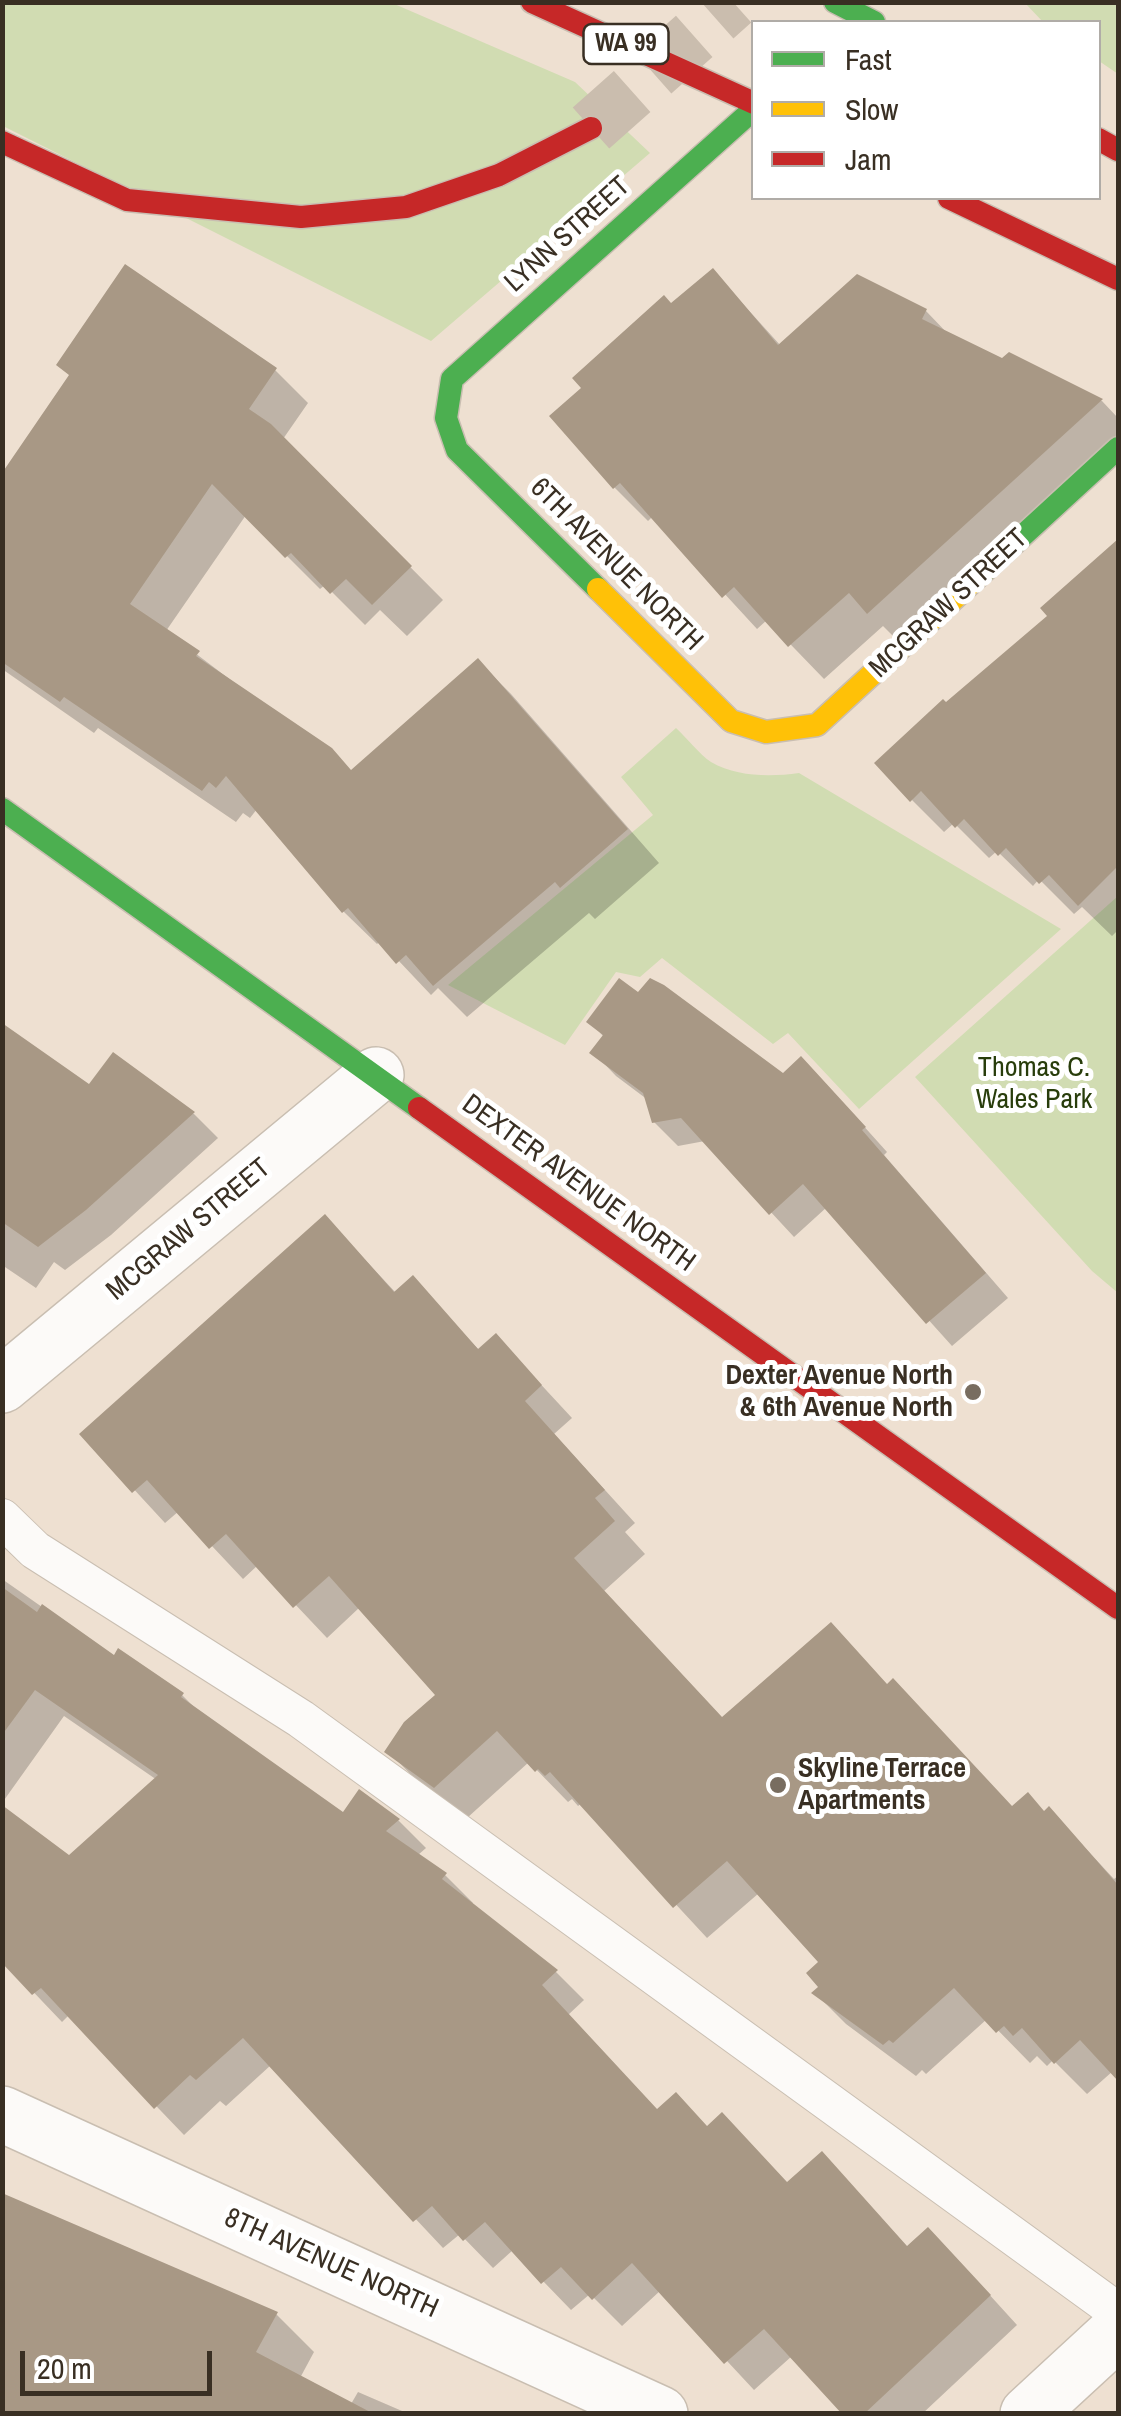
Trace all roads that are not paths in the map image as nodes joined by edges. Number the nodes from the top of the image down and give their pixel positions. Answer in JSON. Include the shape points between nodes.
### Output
{"nodes":[{"id":1,"x":532,"y":2,"type":"edge"},
{"id":2,"x":835,"y":2,"type":"edge"},
{"id":3,"x":870,"y":20,"type":"edge"},
{"id":4,"x":751,"y":105,"type":"edge"},
{"id":5,"x":751,"y":109,"type":"edge"},
{"id":6,"x":591,"y":128,"type":"tunnel mouth"},
{"id":7,"x":2,"y":142,"type":"edge"},
{"id":8,"x":954,"y":200,"type":"edge"},
{"id":9,"x":1118,"y":278,"type":"edge"},
{"id":10,"x":446,"y":418,"type":"joint"},
{"id":11,"x":1118,"y":448,"type":"edge"},
{"id":12,"x":766,"y":732,"type":"joint"},
{"id":13,"x":2,"y":809,"type":"edge"},
{"id":14,"x":376,"y":1075,"type":"junction"},
{"id":15,"x":2,"y":1386,"type":"edge"},
{"id":16,"x":2,"y":1518,"type":"edge"},
{"id":17,"x":1118,"y":1608,"type":"edge"},
{"id":18,"x":2,"y":2114,"type":"edge"},
{"id":19,"x":1118,"y":2312,"type":"edge"},
{"id":20,"x":1118,"y":2331,"type":"edge"},
{"id":21,"x":660,"y":2414,"type":"edge"},
{"id":22,"x":1028,"y":2414,"type":"edge"}],
"edges":[{"from":1,"to":4,"type":"main road","number":"WA 99"},
{"from":2,"to":3,"type":"main road"},
{"from":5,"to":10,"type":"main road","name":"LYNN STREET","via":[[452,379]]},
{"from":6,"to":7,"type":"main road","via":[[500,175],[406,207],[300,217],[127,200]]},
{"from":8,"to":9,"type":"main road"},
{"from":10,"to":12,"type":"main road","name":"6TH AVENUE NORTH","via":[[457,450],[732,722]]},
{"from":11,"to":12,"type":"main road","name":"MCGRAW STREET","via":[[817,725]]},
{"from":13,"to":14,"type":"main road","name":"DEXTER AVENUE NORTH"},
{"from":14,"to":15,"type":"street","name":"MCGRAW STREET"},
{"from":14,"to":17,"type":"main road","name":"DEXTER AVENUE NORTH"},
{"from":16,"to":19,"type":"lane","via":[[36,1550],[301,1719]]},
{"from":18,"to":21,"type":"street","name":"8TH AVENUE NORTH"},
{"from":20,"to":22,"type":"street"}]}
